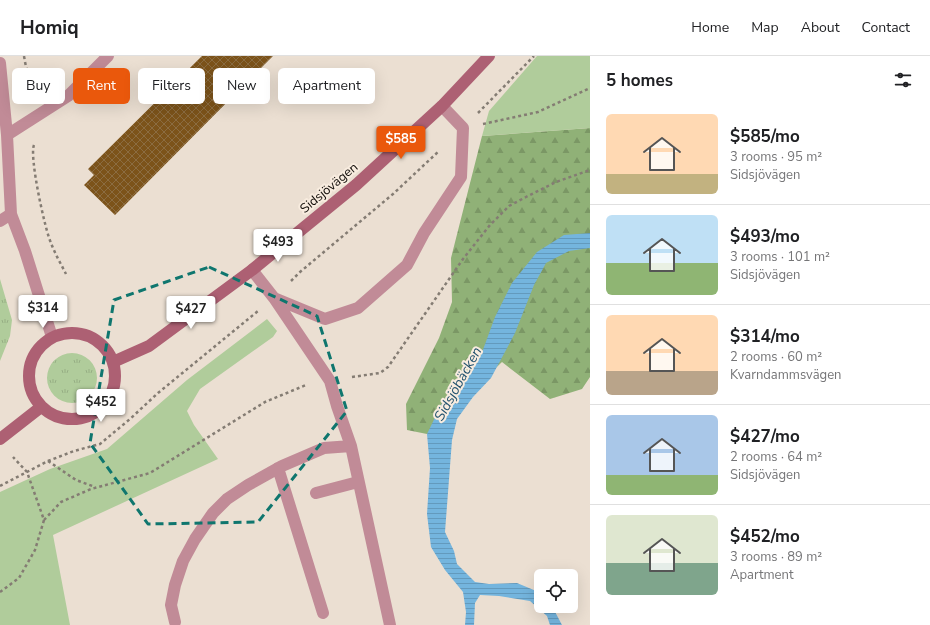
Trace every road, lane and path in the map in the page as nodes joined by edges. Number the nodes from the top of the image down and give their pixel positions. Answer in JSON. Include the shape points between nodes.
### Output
{"nodes":[{"id":1,"x":24,"y":56,"type":"edge"},
{"id":2,"x":108,"y":56,"type":"edge"},
{"id":3,"x":489,"y":56,"type":"edge"},
{"id":4,"x":0,"y":62,"type":"edge"},
{"id":5,"x":590,"y":88,"type":"edge"},
{"id":6,"x":442,"y":106,"type":"junction"},
{"id":7,"x":52,"y":107,"type":"junction"},
{"id":8,"x":463,"y":128,"type":"junction"},
{"id":9,"x":7,"y":135,"type":"junction"},
{"id":10,"x":35,"y":144,"type":"dead end"},
{"id":11,"x":11,"y":214,"type":"junction"},
{"id":12,"x":0,"y":221,"type":"edge"},
{"id":13,"x":252,"y":270,"type":"junction"},
{"id":14,"x":66,"y":274,"type":"dead end"},
{"id":15,"x":274,"y":298,"type":"junction"},
{"id":16,"x":52,"y":337,"type":"junction"},
{"id":17,"x":113,"y":362,"type":"junction"},
{"id":18,"x":41,"y":407,"type":"junction"},
{"id":19,"x":0,"y":439,"type":"edge"},
{"id":20,"x":351,"y":446,"type":"junction"},
{"id":21,"x":48,"y":461,"type":"dead end"},
{"id":22,"x":278,"y":468,"type":"junction"},
{"id":23,"x":27,"y":472,"type":"dead end"},
{"id":24,"x":358,"y":482,"type":"junction"},
{"id":25,"x":95,"y":487,"type":"dead end"},
{"id":26,"x":316,"y":493,"type":"dead end"},
{"id":27,"x":0,"y":592,"type":"edge"},
{"id":28,"x":322,"y":613,"type":"dead end"},
{"id":29,"x":175,"y":622,"type":"dead end"},
{"id":30,"x":390,"y":625,"type":"edge"}],
"edges":[{"from":1,"to":7,"type":"path","via":[[28,73],[49,87]]},
{"from":2,"to":7,"type":"street","via":[[68,96]]},
{"from":3,"to":6,"type":"main road","name":"Sidsjövägen"},
{"from":4,"to":9,"type":"street"},
{"from":5,"to":8,"type":"path","via":[[538,112]]},
{"from":6,"to":8,"type":"street"},
{"from":6,"to":13,"type":"main road","name":"Sidsjövägen","via":[[356,185]]},
{"from":7,"to":9,"type":"street"},
{"from":8,"to":15,"type":"street","via":[[461,177],[424,233],[407,265],[358,308],[325,319]]},
{"from":9,"to":11,"type":"street"},
{"from":10,"to":14,"type":"path","via":[[33,159],[46,231]]},
{"from":11,"to":12,"type":"street"},
{"from":11,"to":16,"type":"street"},
{"from":13,"to":15,"type":"street"},
{"from":13,"to":17,"type":"main road","name":"Sidsjövägen","via":[[149,346]]},
{"from":15,"to":20,"type":"street","via":[[330,381]]},
{"from":16,"to":17,"type":"main road","via":[[68,333],[90,337],[103,346]]},
{"from":16,"to":18,"type":"main road","via":[[37,350],[30,365],[31,390]]},
{"from":17,"to":18,"type":"main road","via":[[115,376],[110,397],[90,416],[66,419],[48,413]]},
{"from":18,"to":19,"type":"main road"},
{"from":20,"to":22,"type":"street","via":[[324,448]]},
{"from":20,"to":24,"type":"street"},
{"from":21,"to":25,"type":"path","via":[[76,480]]},
{"from":22,"to":28,"type":"street"},
{"from":22,"to":29,"type":"street","via":[[227,499],[195,539],[183,561],[175,584],[171,605]]},
{"from":23,"to":27,"type":"path","via":[[44,520],[35,550],[20,578]]},
{"from":24,"to":26,"type":"street"},
{"from":24,"to":30,"type":"street"}]}
